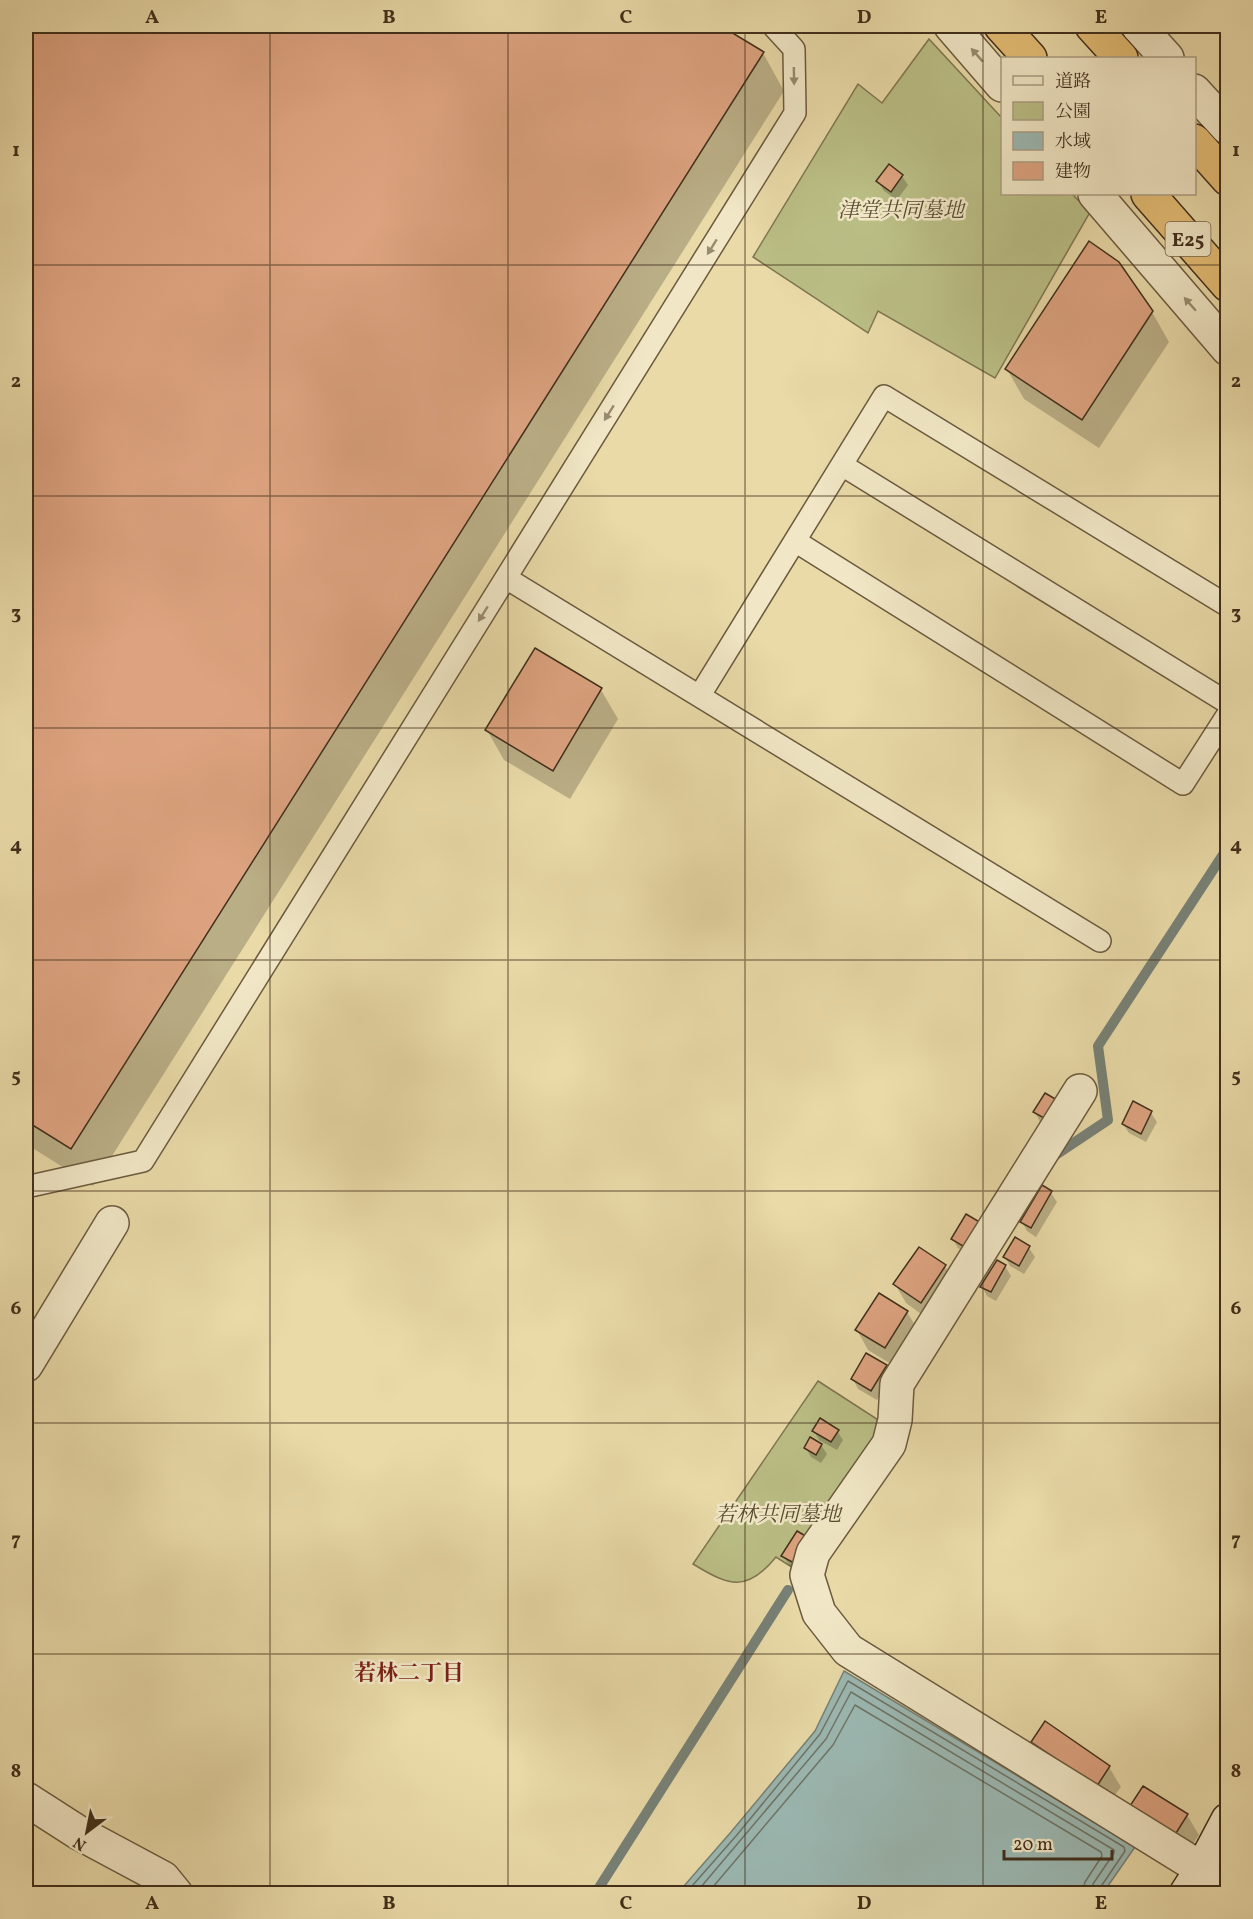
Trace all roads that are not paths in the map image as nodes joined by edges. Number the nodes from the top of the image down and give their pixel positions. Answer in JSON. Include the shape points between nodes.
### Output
{"nodes":[{"id":1,"x":773,"y":26,"type":"edge"},
{"id":2,"x":951,"y":26,"type":"edge"},
{"id":3,"x":1001,"y":26,"type":"edge"},
{"id":4,"x":1092,"y":26,"type":"edge"},
{"id":5,"x":1138,"y":26,"type":"edge"},
{"id":6,"x":1029,"y":57,"type":"edge"},
{"id":7,"x":1120,"y":57,"type":"edge"},
{"id":8,"x":1166,"y":57,"type":"edge"},
{"id":9,"x":1001,"y":85,"type":"edge"},
{"id":10,"x":1196,"y":93,"type":"edge"},
{"id":11,"x":1227,"y":128,"type":"edge"},
{"id":12,"x":1196,"y":143,"type":"edge"},
{"id":13,"x":1227,"y":178,"type":"edge"},
{"id":14,"x":1096,"y":195,"type":"edge"},
{"id":15,"x":1149,"y":195,"type":"edge"},
{"id":16,"x":1227,"y":285,"type":"edge"},
{"id":17,"x":1227,"y":349,"type":"edge"},
{"id":18,"x":842,"y":465,"type":"junction"},
{"id":19,"x":795,"y":541,"type":"junction"},
{"id":20,"x":506,"y":578,"type":"junction"},
{"id":21,"x":1227,"y":606,"type":"edge"},
{"id":22,"x":700,"y":695,"type":"junction"},
{"id":23,"x":1227,"y":703,"type":"edge"},
{"id":24,"x":1227,"y":714,"type":"edge"},
{"id":25,"x":1100,"y":941,"type":"dead end"},
{"id":26,"x":1080,"y":1091,"type":"dead end"},
{"id":27,"x":26,"y":1186,"type":"edge"},
{"id":28,"x":112,"y":1224,"type":"dead end"},
{"id":29,"x":26,"y":1365,"type":"edge"},
{"id":30,"x":26,"y":1799,"type":"edge"},
{"id":31,"x":1227,"y":1820,"type":"edge"},
{"id":32,"x":1194,"y":1881,"type":"edge"},
{"id":33,"x":1227,"y":1889,"type":"edge"},
{"id":34,"x":176,"y":1893,"type":"edge"}],
"edges":[{"from":1,"to":20,"type":"lane","one_way":true,"via":[[794,49],[795,113]]},
{"from":9,"to":2,"type":"street","one_way":true},
{"from":3,"to":6,"type":"highway"},
{"from":4,"to":7,"type":"highway"},
{"from":5,"to":8,"type":"street"},
{"from":10,"to":11,"type":"street"},
{"from":12,"to":13,"type":"highway"},
{"from":17,"to":14,"type":"street","one_way":true},
{"from":15,"to":16,"type":"highway","number":"E25"},
{"from":18,"to":19,"type":"lane"},
{"from":18,"to":21,"type":"lane","via":[[884,396]]},
{"from":18,"to":23,"type":"lane"},
{"from":19,"to":22,"type":"lane"},
{"from":19,"to":24,"type":"lane","via":[[1183,784]]},
{"from":20,"to":22,"type":"lane"},
{"from":20,"to":27,"type":"lane","one_way":true,"via":[[143,1161]]},
{"from":22,"to":25,"type":"lane"},
{"from":26,"to":32,"type":"street","via":[[897,1384],[889,1444],[813,1553],[807,1575],[819,1613],[848,1650]]},
{"from":28,"to":29,"type":"street"},
{"from":30,"to":34,"type":"street","via":[[163,1878]]},
{"from":31,"to":32,"type":"street"},
{"from":32,"to":33,"type":"street"}]}
